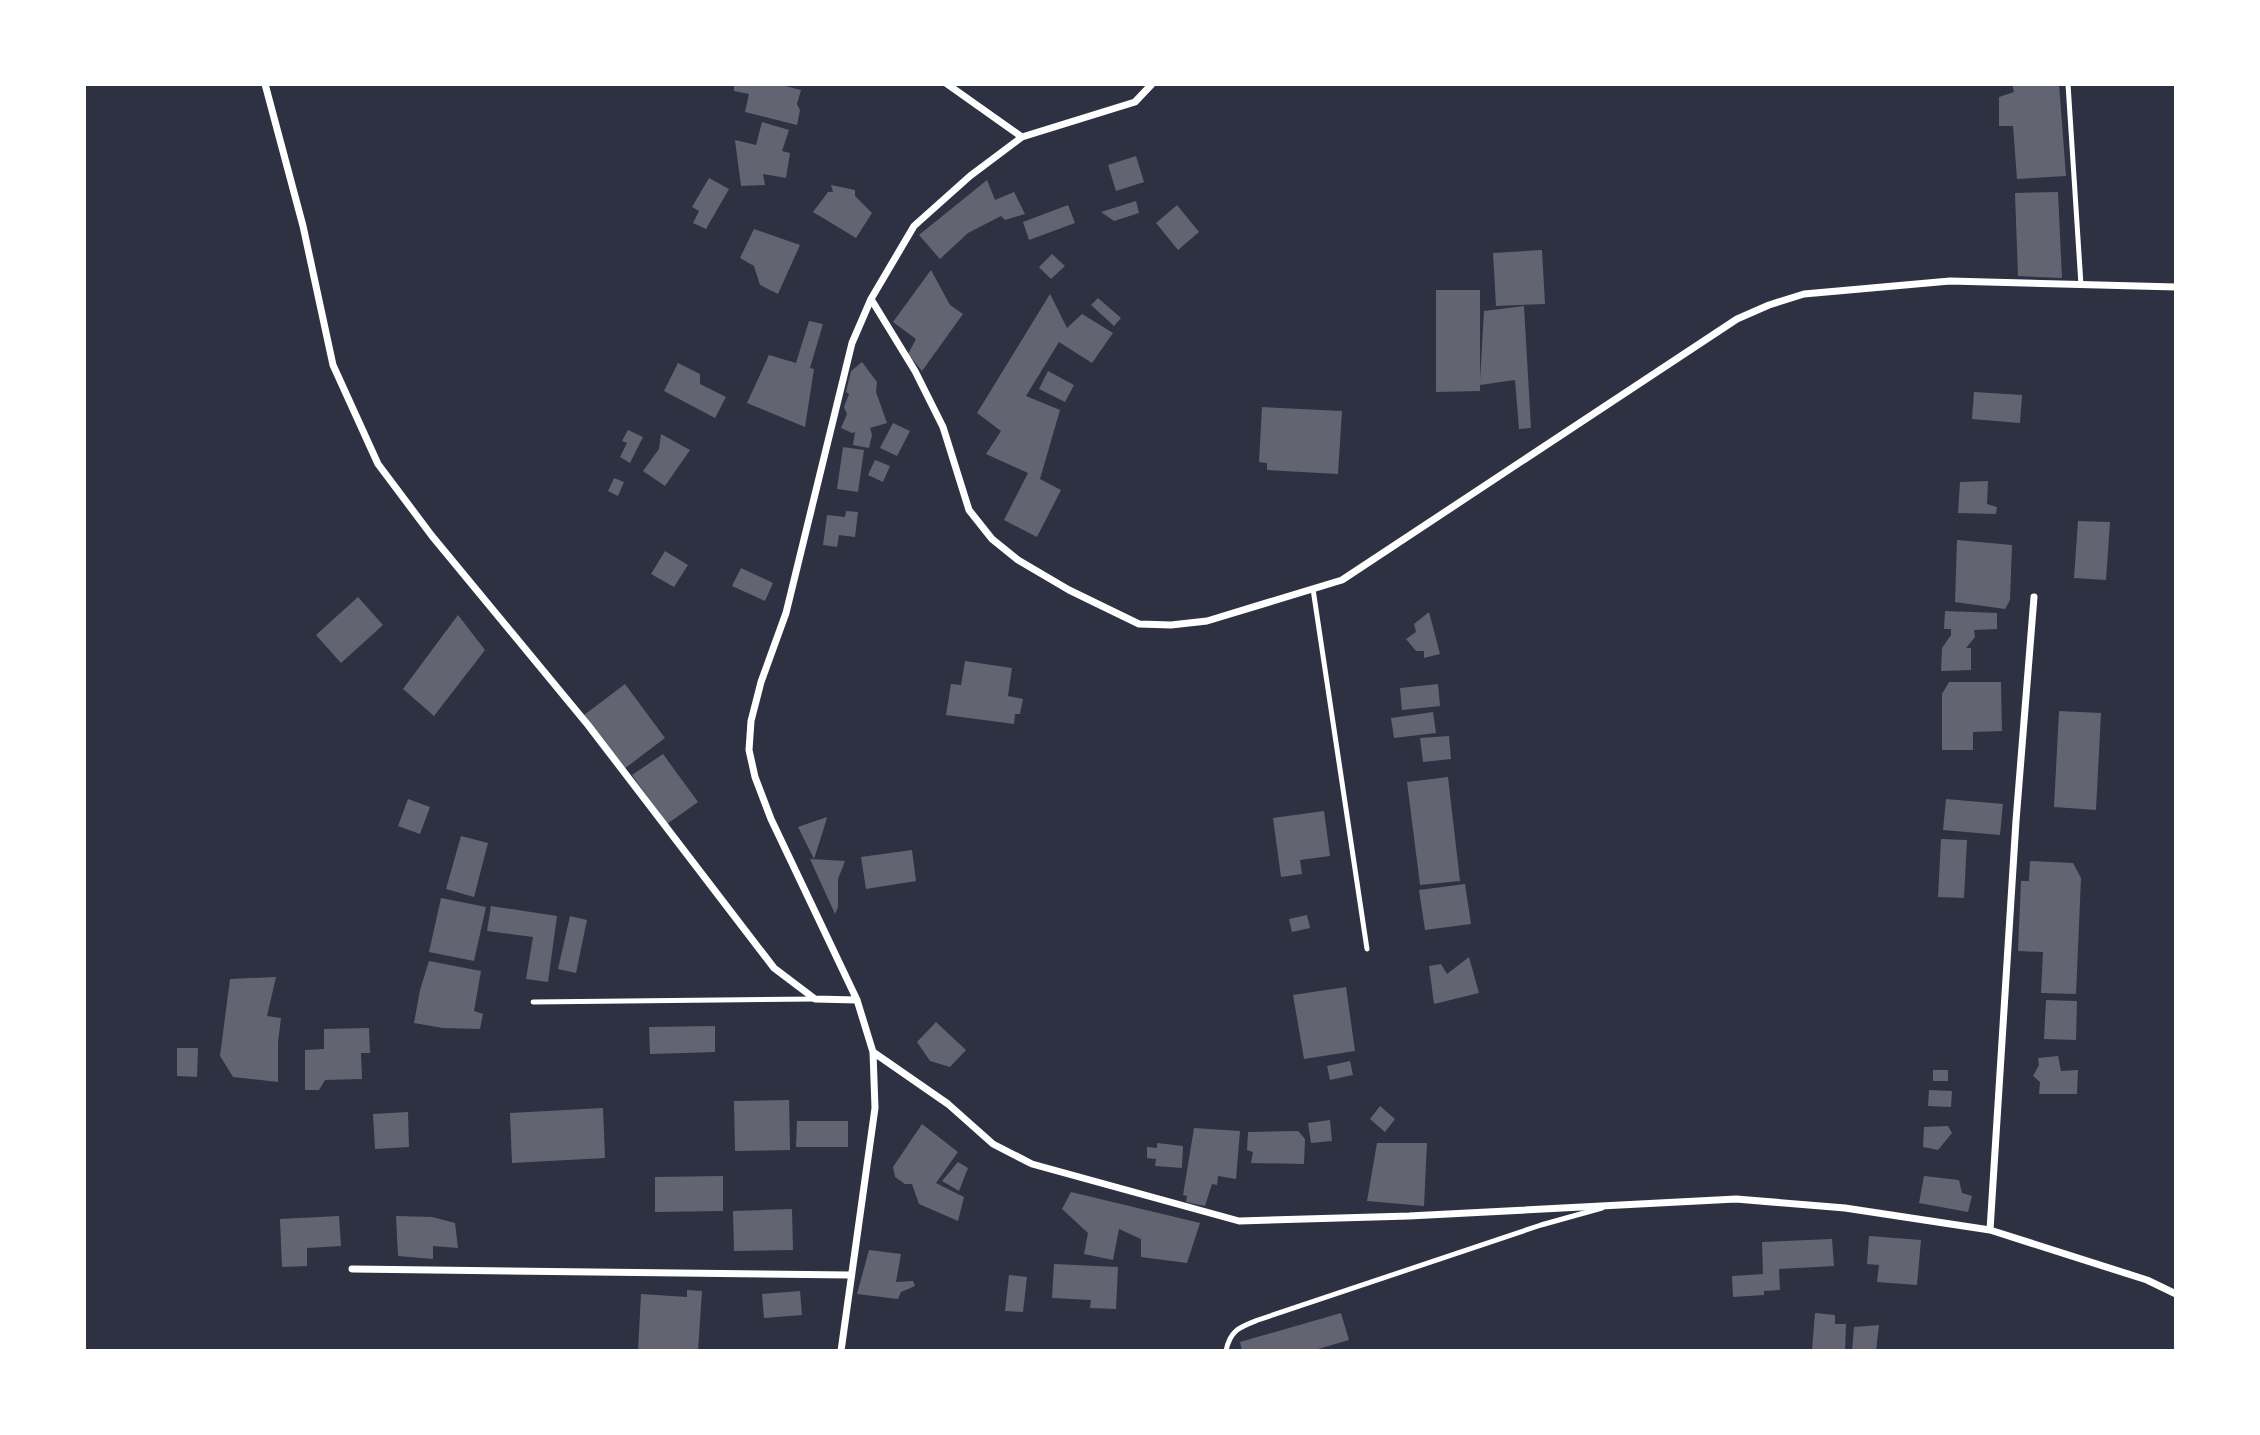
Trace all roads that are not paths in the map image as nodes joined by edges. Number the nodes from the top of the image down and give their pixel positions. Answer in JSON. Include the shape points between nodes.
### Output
{"nodes":[{"id":1,"x":265,"y":84,"type":"edge"},
{"id":2,"x":947,"y":84,"type":"edge"},
{"id":3,"x":1152,"y":84,"type":"edge"},
{"id":4,"x":2068,"y":84,"type":"edge"},
{"id":5,"x":1022,"y":137,"type":"junction"},
{"id":6,"x":2081,"y":285,"type":"junction"},
{"id":7,"x":2176,"y":287,"type":"edge"},
{"id":8,"x":871,"y":299,"type":"junction"},
{"id":9,"x":1313,"y":589,"type":"junction"},
{"id":10,"x":2034,"y":597,"type":"dead end"},
{"id":11,"x":1367,"y":949,"type":"dead end"},
{"id":12,"x":815,"y":999,"type":"junction"},
{"id":13,"x":857,"y":1000,"type":"junction"},
{"id":14,"x":533,"y":1002,"type":"dead end"},
{"id":15,"x":873,"y":1052,"type":"junction"},
{"id":16,"x":1612,"y":1206,"type":"junction"},
{"id":17,"x":1990,"y":1230,"type":"junction"},
{"id":18,"x":352,"y":1269,"type":"dead end"},
{"id":19,"x":850,"y":1275,"type":"junction"},
{"id":20,"x":2176,"y":1294,"type":"edge"},
{"id":21,"x":841,"y":1351,"type":"edge"},
{"id":22,"x":1226,"y":1351,"type":"edge"}],
"edges":[{"from":1,"to":12,"type":"street","via":[[303,226],[333,365],[379,464],[774,968]]},
{"from":2,"to":5,"type":"street"},
{"from":3,"to":5,"type":"street","via":[[1135,102]]},
{"from":4,"to":6,"type":"lane"},
{"from":5,"to":8,"type":"street","via":[[914,226]]},
{"from":6,"to":7,"type":"street"},
{"from":6,"to":9,"type":"street","via":[[1950,281],[1804,294],[1769,305],[1737,319],[1379,558],[1342,580]]},
{"from":8,"to":9,"type":"street","via":[[915,370],[943,427],[969,510],[992,539],[1018,560],[1139,624],[1207,621]]},
{"from":8,"to":13,"type":"street","via":[[852,343],[786,613],[761,682],[751,721],[750,750],[771,819]]},
{"from":9,"to":11,"type":"lane"},
{"from":10,"to":17,"type":"street"},
{"from":12,"to":13,"type":"street"},
{"from":12,"to":14,"type":"lane"},
{"from":13,"to":15,"type":"street"},
{"from":15,"to":16,"type":"street","via":[[948,1104],[993,1144],[1032,1164],[1239,1221]]},
{"from":15,"to":19,"type":"street","via":[[875,1108]]},
{"from":16,"to":17,"type":"street","via":[[1736,1199],[1845,1208]]},
{"from":16,"to":22,"type":"lane","via":[[1541,1225],[1236,1328]]},
{"from":17,"to":20,"type":"street","via":[[2147,1280]]},
{"from":18,"to":19,"type":"street"},
{"from":19,"to":21,"type":"street"}]}
